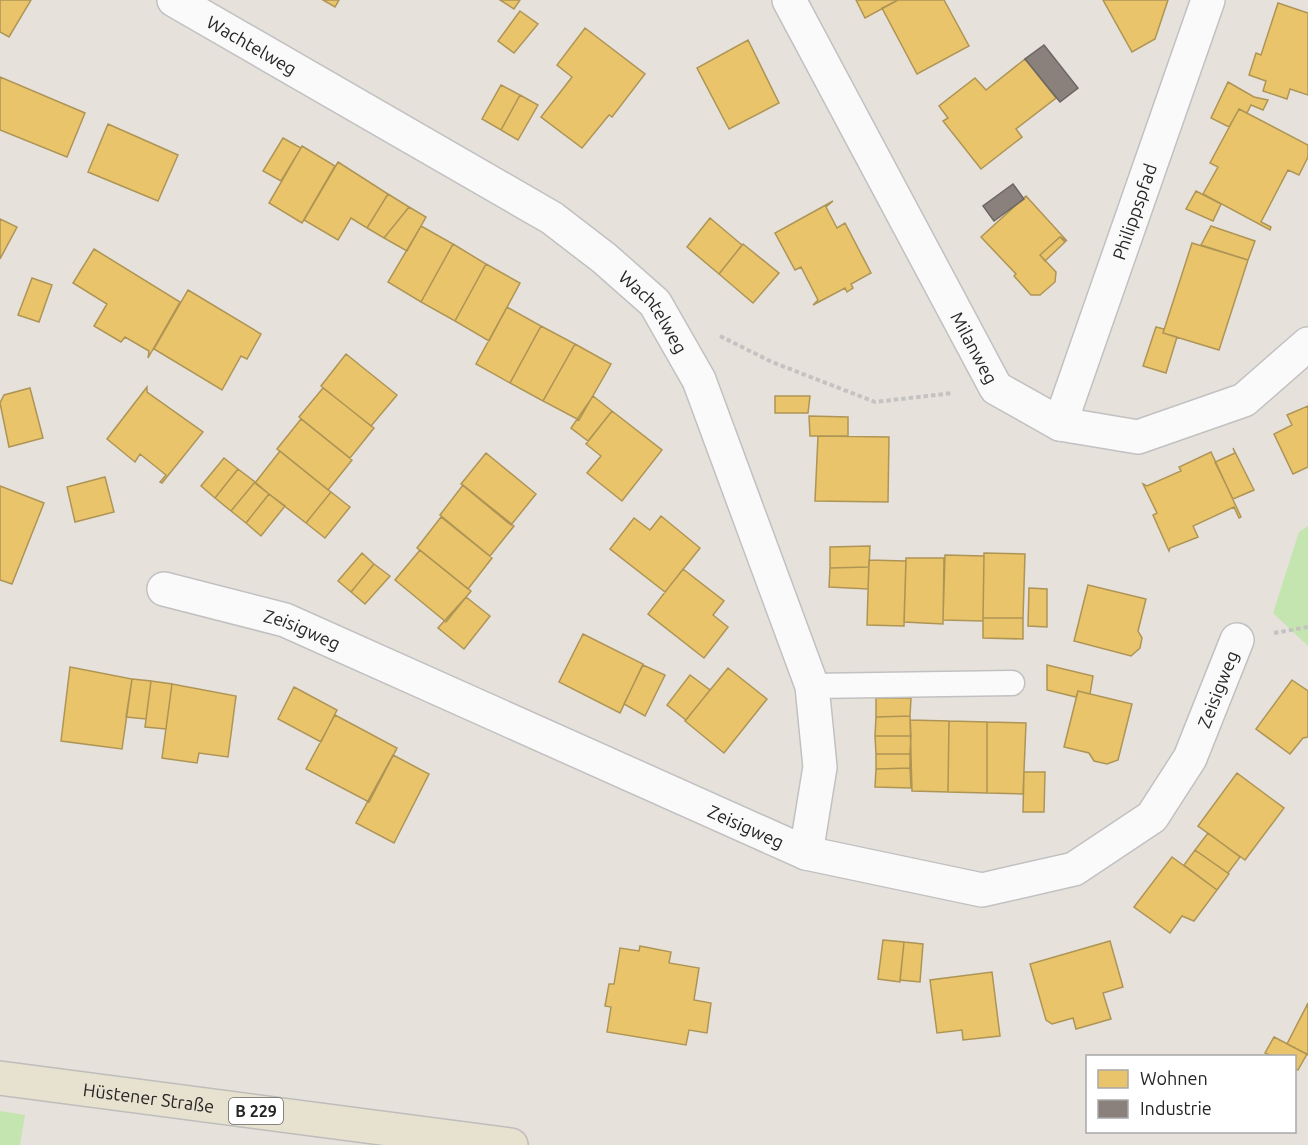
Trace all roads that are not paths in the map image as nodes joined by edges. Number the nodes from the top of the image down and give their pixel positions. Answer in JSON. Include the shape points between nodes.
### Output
{"nodes":[{"id":1,"x":174,"y":0,"type":"edge"},
{"id":2,"x":789,"y":0,"type":"edge"},
{"id":3,"x":1208,"y":0,"type":"edge"},
{"id":4,"x":1308,"y":344,"type":"edge"},
{"id":5,"x":1060,"y":424,"type":"junction"},
{"id":6,"x":164,"y":589,"type":"dead end"},
{"id":7,"x":1238,"y":640,"type":"dead end"},
{"id":8,"x":1012,"y":682,"type":"dead end"},
{"id":9,"x":812,"y":686,"type":"junction"},
{"id":10,"x":806,"y":853,"type":"junction"},
{"id":11,"x":0,"y":1078,"type":"edge"},
{"id":12,"x":511,"y":1145,"type":"edge"}],
"edges":[{"from":1,"to":9,"type":"street","name":"Wachtelweg","via":[[552,218],[655,303],[699,380]]},
{"from":2,"to":5,"type":"street","name":"Milanweg","via":[[996,388]]},
{"from":3,"to":5,"type":"street","name":"Philippspfad"},
{"from":4,"to":5,"type":"street","name":"Milanweg","via":[[1244,400],[1138,437]]},
{"from":6,"to":10,"type":"street","name":"Zeisigweg","via":[[285,620]]},
{"from":7,"to":10,"type":"street","name":"Zeisigweg","via":[[1190,758],[1152,817],[1074,868],[982,890]]},
{"from":8,"to":9,"type":"lane"},
{"from":9,"to":10,"type":"street","name":"Wachtelweg","via":[[820,767]]},
{"from":11,"to":12,"type":"main road","name":"Hüstener Straße","number":"B 229"}]}
